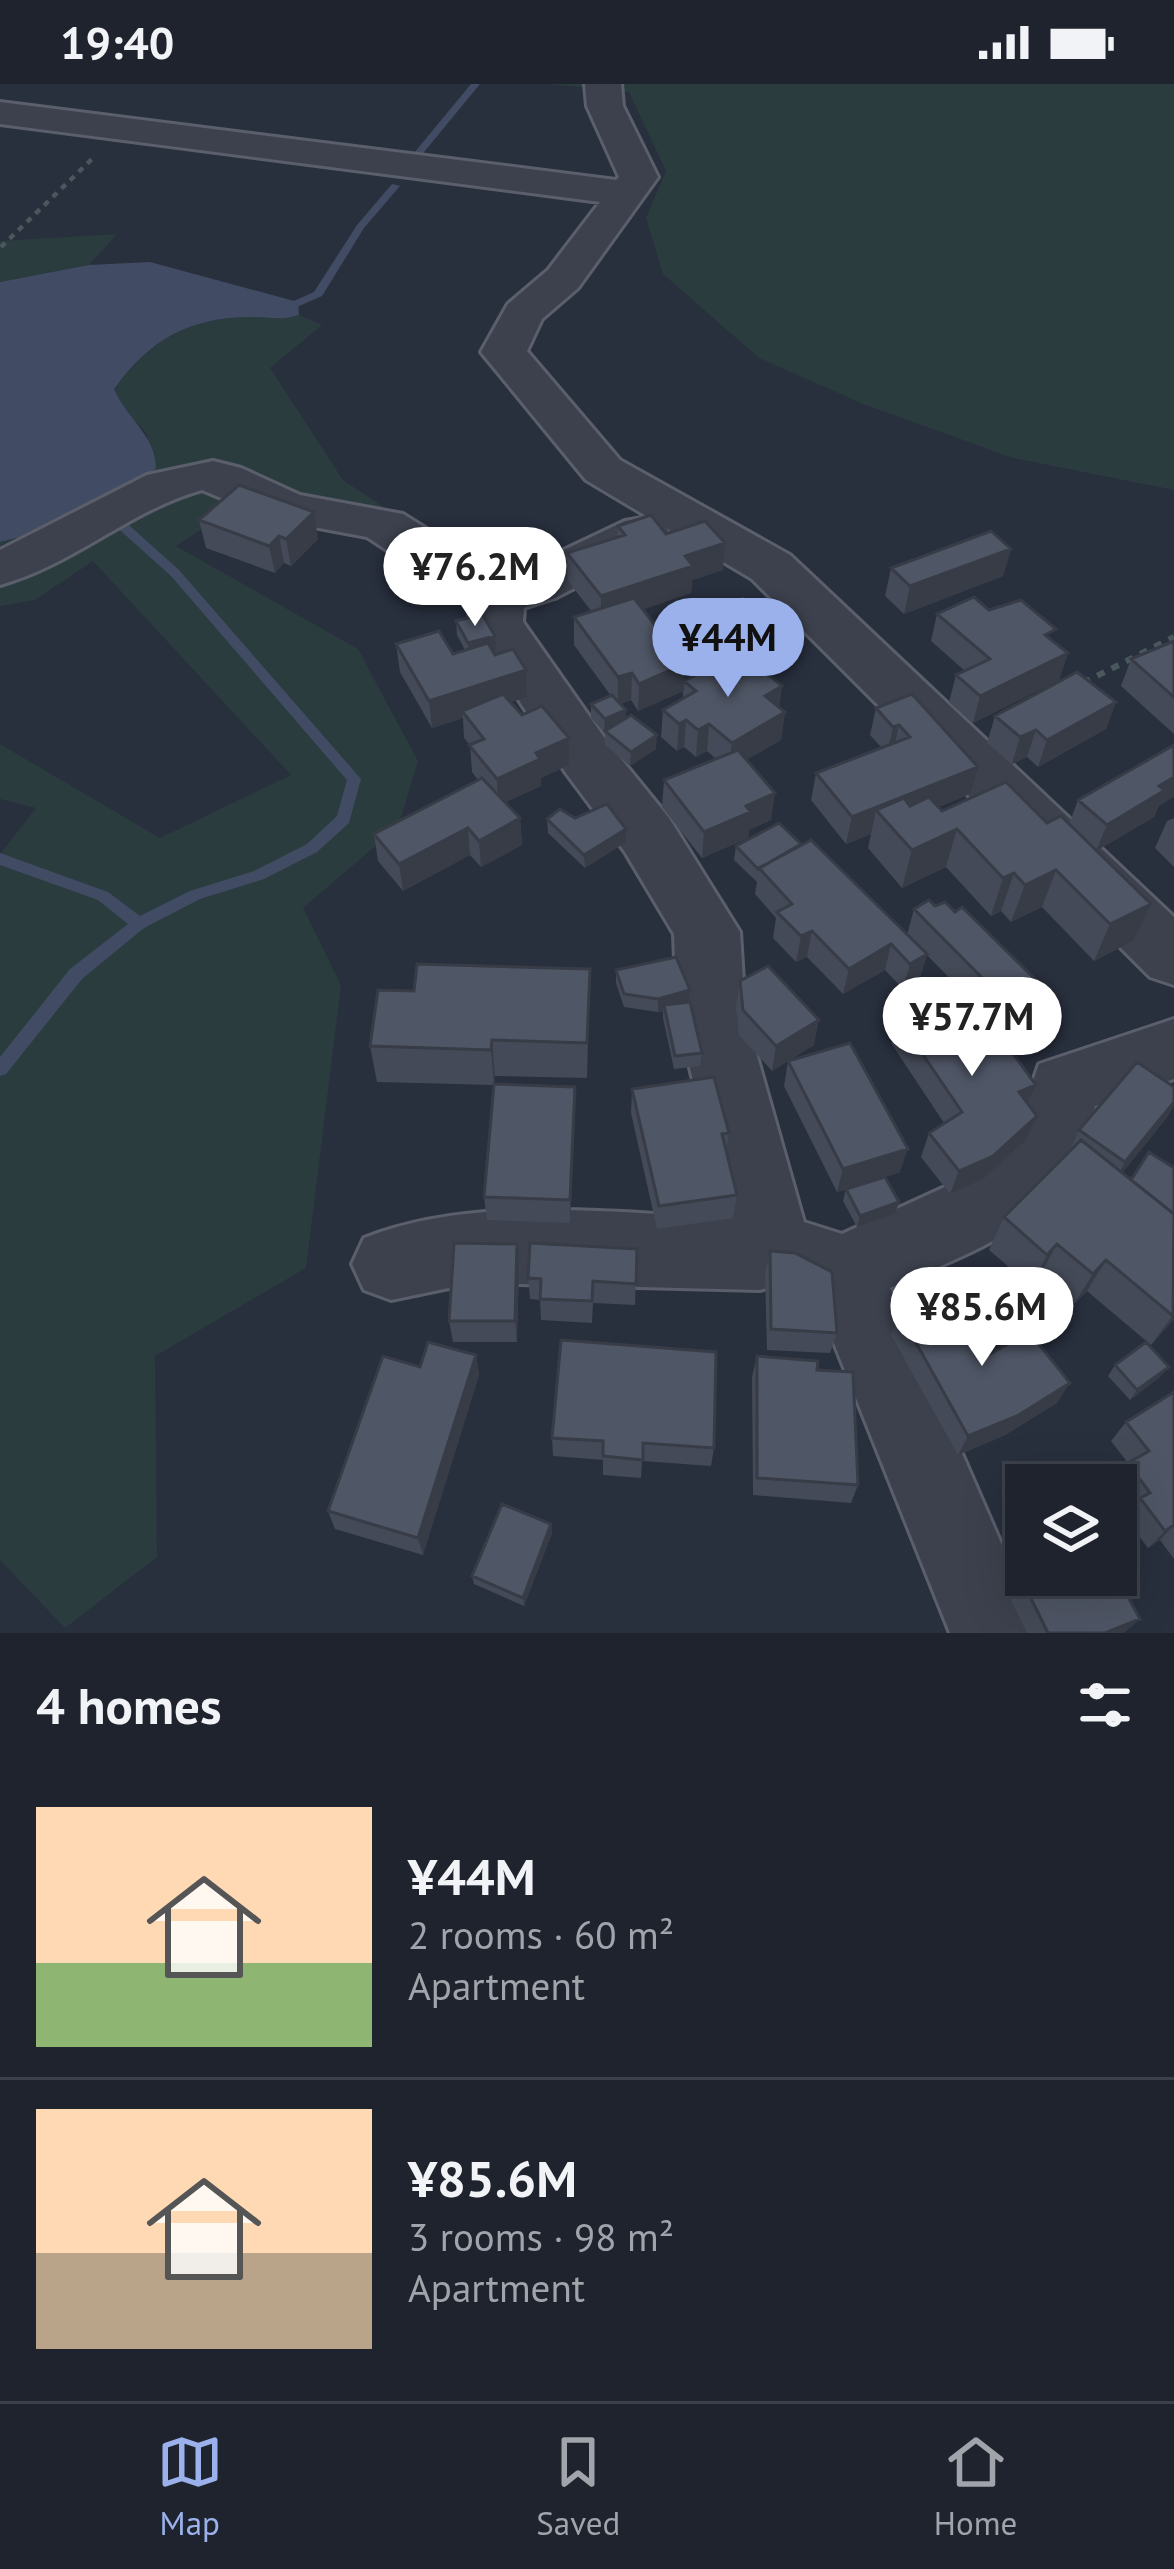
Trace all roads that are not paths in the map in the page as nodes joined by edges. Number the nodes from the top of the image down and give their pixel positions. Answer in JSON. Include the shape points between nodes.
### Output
{"nodes":[{"id":1,"x":603,"y":84,"type":"edge"},
{"id":2,"x":153,"y":99,"type":"dead end"},
{"id":3,"x":0,"y":113,"type":"edge"},
{"id":4,"x":124,"y":129,"type":"junction"},
{"id":5,"x":630,"y":194,"type":"junction"},
{"id":6,"x":678,"y":516,"type":"junction"},
{"id":7,"x":0,"y":568,"type":"edge"},
{"id":8,"x":498,"y":598,"type":"junction"},
{"id":9,"x":1174,"y":958,"type":"edge"},
{"id":10,"x":1174,"y":1049,"type":"edge"},
{"id":11,"x":810,"y":1260,"type":"junction"},
{"id":12,"x":391,"y":1264,"type":"dead end"},
{"id":13,"x":995,"y":1633,"type":"edge"}],
"edges":[{"from":1,"to":5,"type":"street","via":[[604,106],[639,177]]},
{"from":2,"to":4,"type":"street"},
{"from":3,"to":4,"type":"street"},
{"from":4,"to":5,"type":"street"},
{"from":5,"to":6,"type":"street","via":[[563,279],[523,313],[504,352],[603,470]]},
{"from":6,"to":8,"type":"street"},
{"from":6,"to":9,"type":"street","via":[[771,567]]},
{"from":7,"to":8,"type":"street","via":[[189,477],[227,477],[273,502],[397,531]]},
{"from":8,"to":11,"type":"street","via":[[496,623],[706,932],[711,1014],[757,1200]]},
{"from":10,"to":11,"type":"street","via":[[1064,1086],[1033,1170],[980,1206]]},
{"from":11,"to":12,"type":"street","via":[[473,1247]]},
{"from":11,"to":13,"type":"street"}]}
